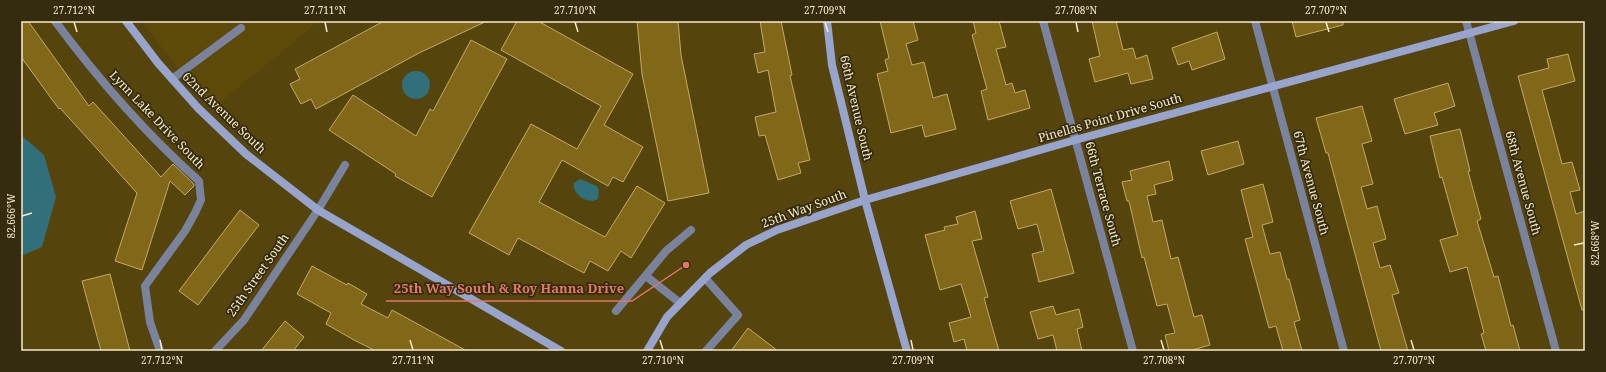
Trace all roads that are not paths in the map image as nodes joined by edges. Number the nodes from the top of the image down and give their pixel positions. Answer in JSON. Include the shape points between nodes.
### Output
{"nodes":[{"id":1,"x":55,"y":21,"type":"edge"},
{"id":2,"x":126,"y":21,"type":"edge"},
{"id":3,"x":827,"y":21,"type":"edge"},
{"id":4,"x":1043,"y":21,"type":"edge"},
{"id":5,"x":1255,"y":21,"type":"edge"},
{"id":6,"x":1466,"y":21,"type":"edge"},
{"id":7,"x":1514,"y":21,"type":"edge"},
{"id":8,"x":242,"y":28,"type":"dead end"},
{"id":9,"x":1469,"y":33,"type":"junction"},
{"id":10,"x":172,"y":79,"type":"junction"},
{"id":11,"x":1272,"y":86,"type":"junction"},
{"id":12,"x":1076,"y":140,"type":"junction"},
{"id":13,"x":345,"y":165,"type":"dead end"},
{"id":14,"x":865,"y":200,"type":"junction"},
{"id":15,"x":318,"y":210,"type":"junction"},
{"id":16,"x":691,"y":230,"type":"dead end"},
{"id":17,"x":646,"y":276,"type":"junction"},
{"id":18,"x":705,"y":278,"type":"junction"},
{"id":19,"x":680,"y":303,"type":"junction"},
{"id":20,"x":616,"y":311,"type":"dead end"},
{"id":21,"x":160,"y":351,"type":"edge"},
{"id":22,"x":215,"y":351,"type":"edge"},
{"id":23,"x":561,"y":351,"type":"edge"},
{"id":24,"x":647,"y":351,"type":"edge"},
{"id":25,"x":706,"y":351,"type":"edge"},
{"id":26,"x":907,"y":351,"type":"edge"},
{"id":27,"x":1133,"y":351,"type":"edge"},
{"id":28,"x":1344,"y":351,"type":"edge"},
{"id":29,"x":1556,"y":351,"type":"edge"}],
"edges":[{"from":1,"to":21,"type":"street","name":"Lynn Lake Drive South","via":[[83,59],[127,110],[199,181],[201,200],[195,213],[145,286],[150,322]]},
{"from":2,"to":10,"type":"street","name":"62nd Avenue South"},
{"from":3,"to":14,"type":"street","name":"66th Avenue South","via":[[832,65]]},
{"from":4,"to":12,"type":"street","name":"66th Terrace South"},
{"from":5,"to":11,"type":"street","name":"67th Avenue South"},
{"from":6,"to":9,"type":"street","name":"68th Avenue South"},
{"from":7,"to":9,"type":"street","name":"Pinellas Point Drive South"},
{"from":8,"to":10,"type":"street"},
{"from":9,"to":11,"type":"street","name":"Pinellas Point Drive South"},
{"from":9,"to":29,"type":"street","name":"68th Avenue South"},
{"from":10,"to":15,"type":"street","name":"62nd Avenue South","via":[[246,154]]},
{"from":11,"to":12,"type":"street","name":"Pinellas Point Drive South"},
{"from":11,"to":28,"type":"street","name":"67th Avenue South"},
{"from":12,"to":14,"type":"street","name":"Pinellas Point Drive South"},
{"from":12,"to":27,"type":"street","name":"66th Terrace South"},
{"from":13,"to":15,"type":"street","name":"25th Street South"},
{"from":14,"to":18,"type":"street","name":"25th Way South","via":[[777,230],[746,245]]},
{"from":14,"to":26,"type":"street"},
{"from":15,"to":22,"type":"street","name":"25th Street South","via":[[244,320]]},
{"from":15,"to":23,"type":"street","name":"62nd Avenue South"},
{"from":16,"to":17,"type":"street","via":[[666,251]]},
{"from":17,"to":19,"type":"street"},
{"from":17,"to":20,"type":"street"},
{"from":18,"to":19,"type":"street","name":"25th Way South"},
{"from":18,"to":25,"type":"street","via":[[738,315]]},
{"from":19,"to":24,"type":"street","name":"25th Way South","via":[[667,317]]}]}
